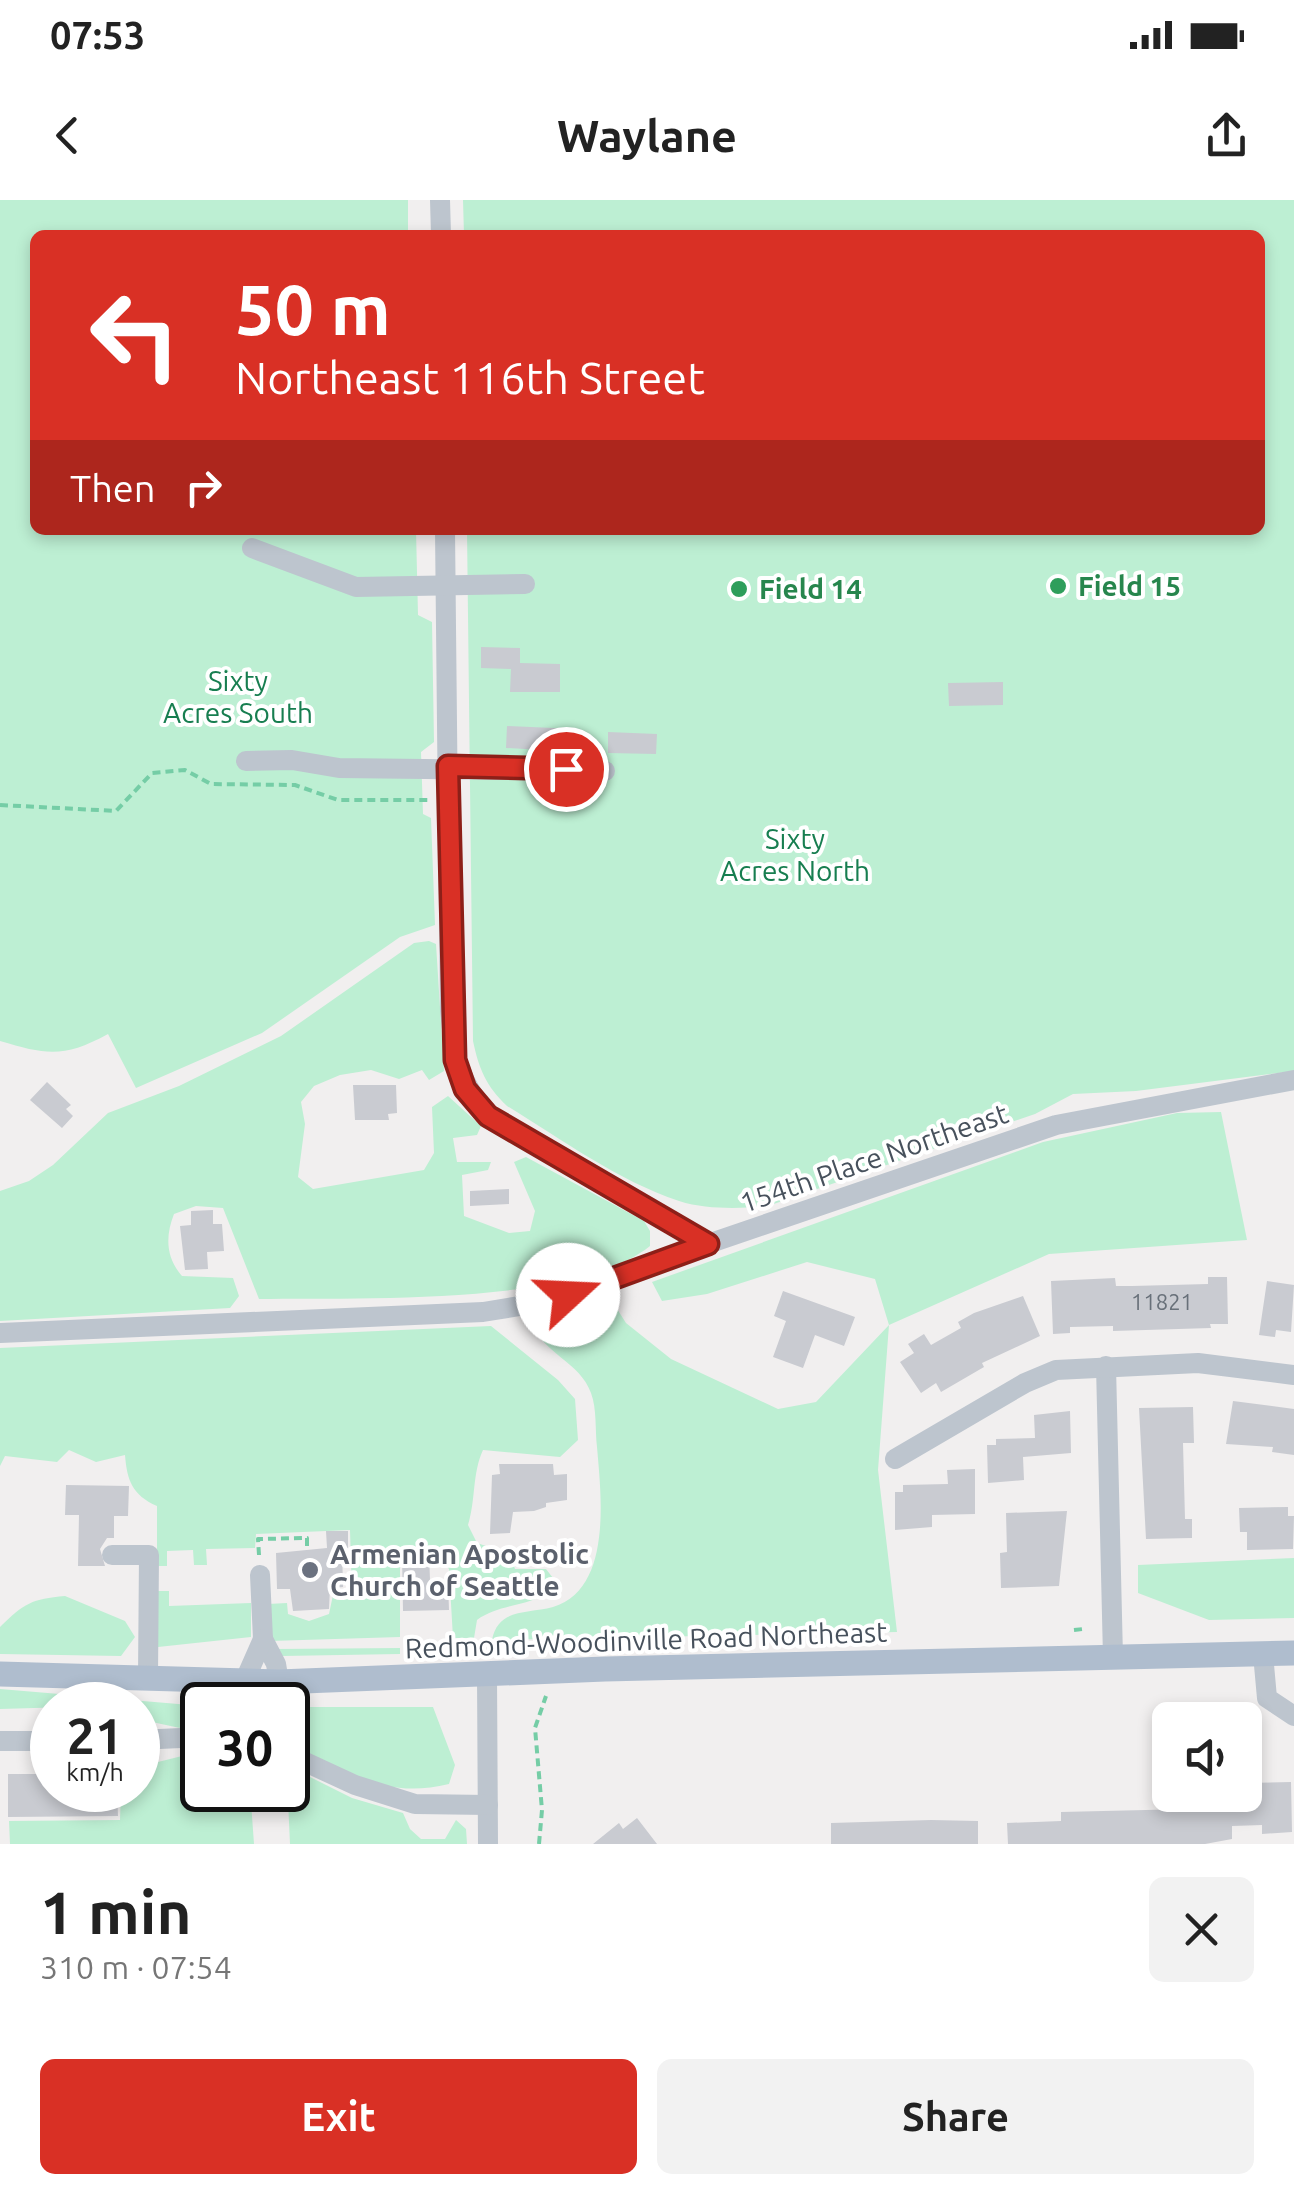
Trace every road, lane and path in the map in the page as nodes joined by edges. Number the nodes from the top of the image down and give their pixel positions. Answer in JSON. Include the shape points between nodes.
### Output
{"nodes":[{"id":1,"x":440,"y":200,"type":"edge"},
{"id":2,"x":440,"y":230,"type":"edge"},
{"id":3,"x":445,"y":535,"type":"edge"},
{"id":4,"x":252,"y":548,"type":"dead end"},
{"id":5,"x":525,"y":584,"type":"dead end"},
{"id":6,"x":446,"y":587,"type":"junction"},
{"id":7,"x":246,"y":762,"type":"dead end"},
{"id":8,"x":448,"y":766,"type":"junction"},
{"id":9,"x":606,"y":770,"type":"dead end"},
{"id":10,"x":448,"y":800,"type":"junction"},
{"id":11,"x":0,"y":805,"type":"edge"},
{"id":12,"x":1294,"y":1080,"type":"edge"},
{"id":13,"x":708,"y":1244,"type":"junction"},
{"id":14,"x":0,"y":1333,"type":"edge"},
{"id":15,"x":1106,"y":1366,"type":"junction"},
{"id":16,"x":1294,"y":1374,"type":"edge"},
{"id":17,"x":895,"y":1459,"type":"dead end"},
{"id":18,"x":307,"y":1548,"type":"dead end"},
{"id":19,"x":112,"y":1556,"type":"dead end"},
{"id":20,"x":260,"y":1575,"type":"joint"},
{"id":21,"x":1083,"y":1629,"type":"dead end"},
{"id":22,"x":1074,"y":1630,"type":"dead end"},
{"id":23,"x":263,"y":1639,"type":"junction"},
{"id":24,"x":1294,"y":1653,"type":"edge"},
{"id":25,"x":1263,"y":1654,"type":"junction"},
{"id":26,"x":1113,"y":1657,"type":"junction"},
{"id":27,"x":0,"y":1674,"type":"edge"},
{"id":28,"x":148,"y":1676,"type":"junction"},
{"id":29,"x":487,"y":1676,"type":"junction"},
{"id":30,"x":244,"y":1682,"type":"joint"},
{"id":31,"x":279,"y":1682,"type":"joint"},
{"id":32,"x":546,"y":1696,"type":"dead end"},
{"id":33,"x":1294,"y":1716,"type":"edge"},
{"id":34,"x":0,"y":1741,"type":"edge"},
{"id":35,"x":30,"y":1741,"type":"edge"},
{"id":36,"x":310,"y":1764,"type":"edge"},
{"id":37,"x":488,"y":1805,"type":"junction"},
{"id":38,"x":488,"y":1844,"type":"edge"},
{"id":39,"x":538,"y":1844,"type":"edge"}],
"edges":[{"from":1,"to":2,"type":"street"},
{"from":3,"to":6,"type":"street"},
{"from":4,"to":6,"type":"street","via":[[356,587]]},
{"from":5,"to":6,"type":"street"},
{"from":6,"to":8,"type":"street"},
{"from":7,"to":8,"type":"street"},
{"from":8,"to":9,"type":"street"},
{"from":8,"to":10,"type":"street"},
{"from":10,"to":11,"type":"path","via":[[338,800],[295,785],[210,784],[185,770],[152,772],[116,812]]},
{"from":10,"to":13,"type":"street","via":[[450,1011],[465,1089],[488,1116]]},
{"from":12,"to":13,"type":"street","name":"154th Place Northeast","via":[[1056,1125]]},
{"from":13,"to":14,"type":"street","name":"154th Place Northeast","via":[[568,1295],[483,1312]]},
{"from":15,"to":16,"type":"street","via":[[1198,1363]]},
{"from":15,"to":17,"type":"street","via":[[1056,1370],[1025,1383]]},
{"from":15,"to":26,"type":"street"},
{"from":18,"to":20,"type":"path","via":[[307,1538],[258,1539]]},
{"from":19,"to":28,"type":"street","via":[[148,1556]]},
{"from":20,"to":23,"type":"street"},
{"from":21,"to":22,"type":"path"},
{"from":23,"to":30,"type":"street"},
{"from":23,"to":31,"type":"street"},
{"from":24,"to":25,"type":"main road","name":"Redmond-Woodinville Road Northeast"},
{"from":25,"to":26,"type":"main road","name":"Redmond-Woodinville Road Northeast"},
{"from":25,"to":33,"type":"street","via":[[1267,1698]]},
{"from":26,"to":29,"type":"main road","name":"Redmond-Woodinville Road Northeast"},
{"from":27,"to":28,"type":"main road","name":"Redmond-Woodinville Road Northeast"},
{"from":28,"to":30,"type":"main road","name":"Redmond-Woodinville Road Northeast"},
{"from":29,"to":31,"type":"main road","name":"Redmond-Woodinville Road Northeast"},
{"from":29,"to":37,"type":"street"},
{"from":32,"to":39,"type":"path","via":[[534,1728],[542,1810]]},
{"from":34,"to":35,"type":"street"},
{"from":36,"to":37,"type":"street","via":[[415,1804]]},
{"from":37,"to":38,"type":"street"}]}
